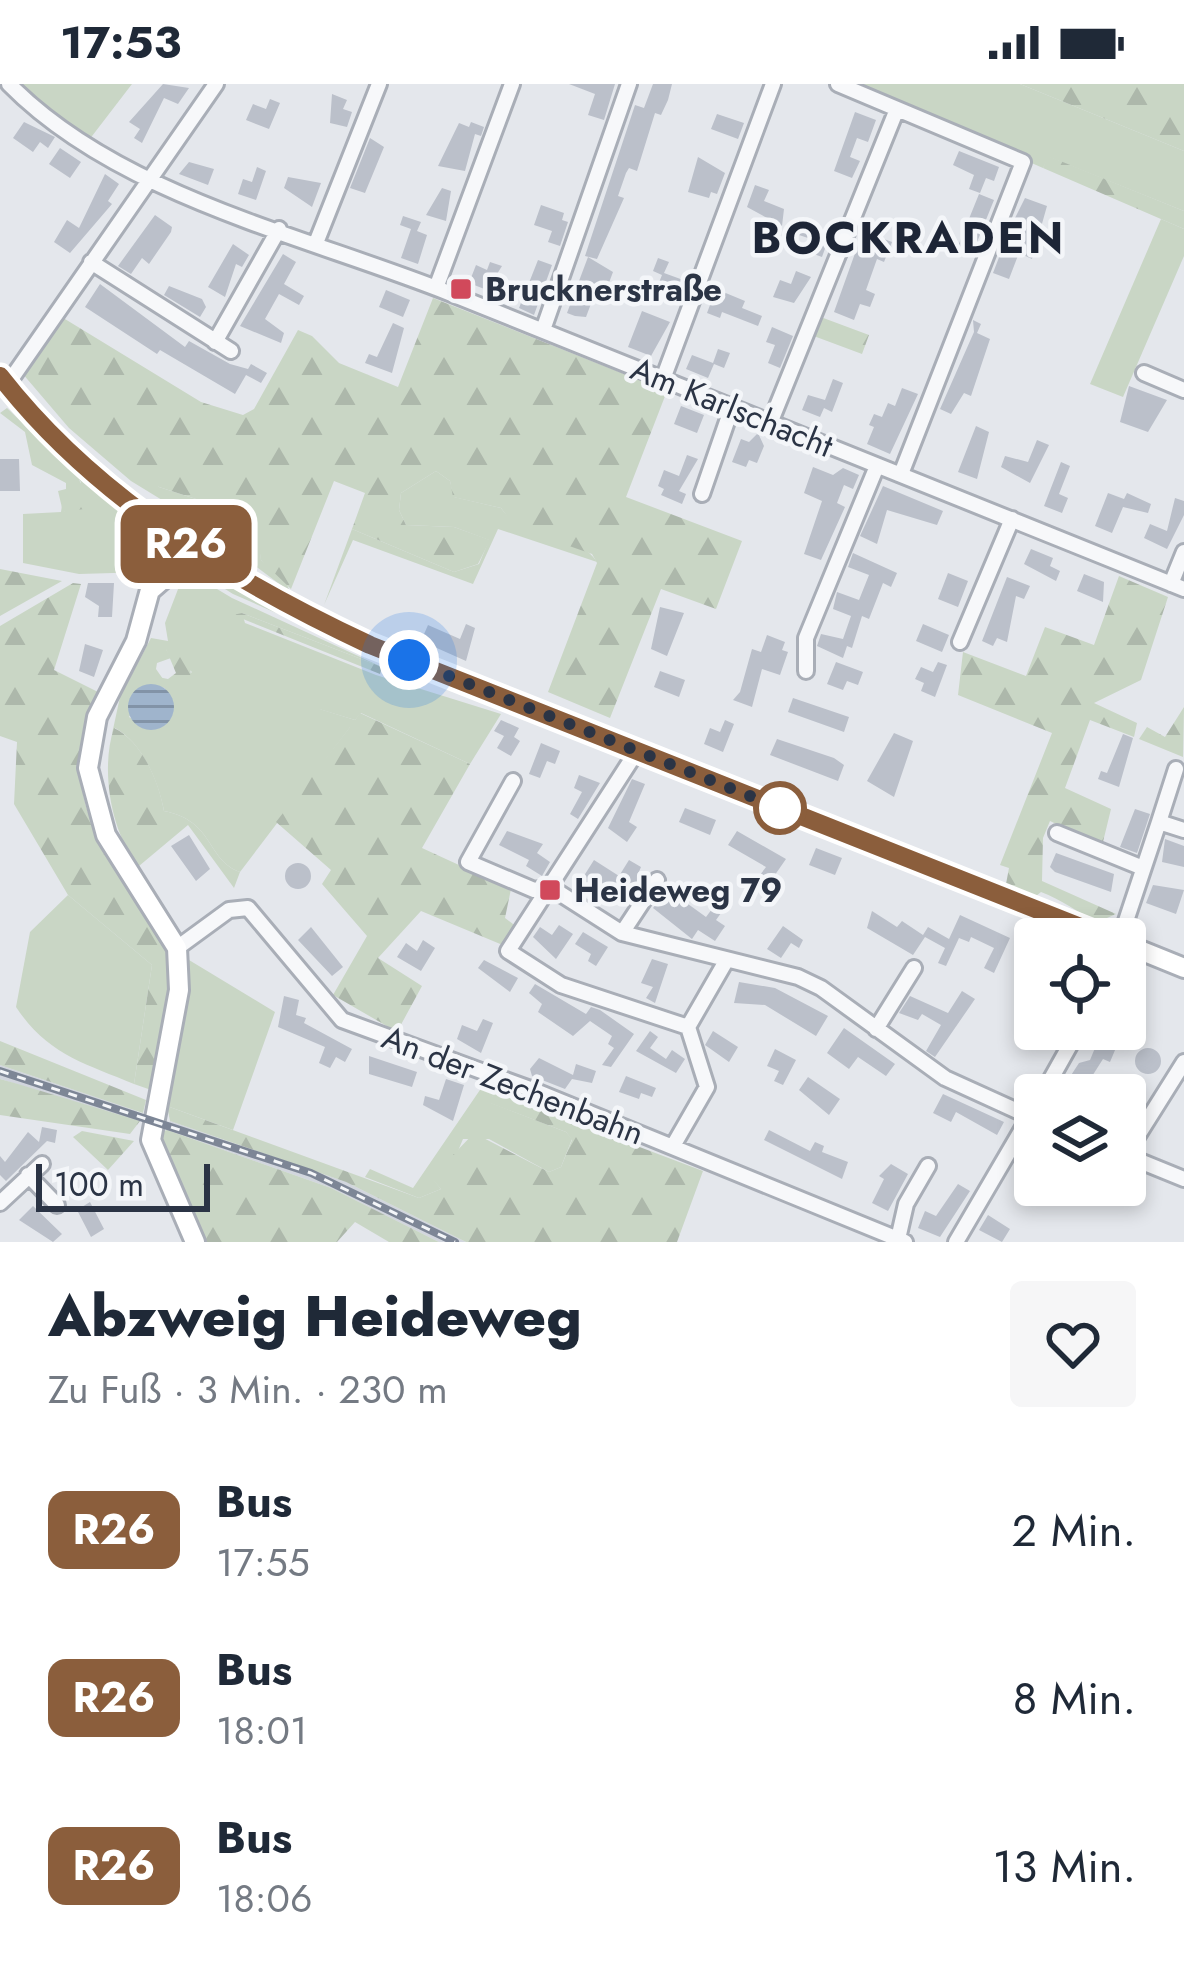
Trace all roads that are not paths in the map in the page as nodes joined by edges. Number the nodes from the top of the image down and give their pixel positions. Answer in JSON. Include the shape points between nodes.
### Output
{"nodes":[{"id":1,"x":9,"y":84,"type":"edge"},
{"id":2,"x":216,"y":84,"type":"edge"},
{"id":3,"x":379,"y":84,"type":"edge"},
{"id":4,"x":512,"y":84,"type":"edge"},
{"id":5,"x":629,"y":84,"type":"edge"},
{"id":6,"x":773,"y":84,"type":"edge"},
{"id":7,"x":838,"y":84,"type":"edge"},
{"id":8,"x":896,"y":109,"type":"junction"},
{"id":9,"x":149,"y":180,"type":"junction"},
{"id":10,"x":279,"y":229,"type":"junction"},
{"id":11,"x":316,"y":243,"type":"junction"},
{"id":12,"x":92,"y":262,"type":"junction"},
{"id":13,"x":436,"y":288,"type":"junction"},
{"id":14,"x":543,"y":330,"type":"junction"},
{"id":15,"x":215,"y":342,"type":"junction"},
{"id":16,"x":231,"y":351,"type":"dead end"},
{"id":17,"x":1144,"y":374,"type":"dead end"},
{"id":18,"x":663,"y":379,"type":"junction"},
{"id":19,"x":3,"y":380,"type":"edge"},
{"id":20,"x":1184,"y":390,"type":"edge"},
{"id":21,"x":732,"y":407,"type":"junction"},
{"id":22,"x":771,"y":422,"type":"junction"},
{"id":23,"x":877,"y":466,"type":"junction"},
{"id":24,"x":901,"y":475,"type":"junction"},
{"id":25,"x":702,"y":494,"type":"dead end"},
{"id":26,"x":130,"y":504,"type":"junction"},
{"id":27,"x":1012,"y":519,"type":"junction"},
{"id":28,"x":189,"y":546,"type":"junction"},
{"id":29,"x":1184,"y":552,"type":"edge"},
{"id":30,"x":154,"y":579,"type":"junction"},
{"id":31,"x":1177,"y":586,"type":"edge"},
{"id":32,"x":960,"y":642,"type":"dead end"},
{"id":33,"x":806,"y":671,"type":"dead end"},
{"id":34,"x":637,"y":751,"type":"junction"},
{"id":35,"x":1176,"y":769,"type":"dead end"},
{"id":36,"x":513,"y":781,"type":"dead end"},
{"id":37,"x":1159,"y":822,"type":"junction"},
{"id":38,"x":1184,"y":830,"type":"edge"},
{"id":39,"x":1058,"y":832,"type":"dead end"},
{"id":40,"x":1143,"y":868,"type":"junction"},
{"id":41,"x":657,"y":880,"type":"dead end"},
{"id":42,"x":550,"y":887,"type":"junction"},
{"id":43,"x":1061,"y":918,"type":"edge"},
{"id":44,"x":1127,"y":918,"type":"edge"},
{"id":45,"x":622,"y":933,"type":"junction"},
{"id":46,"x":177,"y":948,"type":"junction"},
{"id":47,"x":1146,"y":952,"type":"edge"},
{"id":48,"x":727,"y":961,"type":"junction"},
{"id":49,"x":914,"y":968,"type":"dead end"},
{"id":50,"x":1184,"y":968,"type":"edge"},
{"id":51,"x":688,"y":1027,"type":"junction"},
{"id":52,"x":876,"y":1029,"type":"junction"},
{"id":53,"x":1184,"y":1062,"type":"edge"},
{"id":54,"x":1014,"y":1106,"type":"edge"},
{"id":55,"x":1146,"y":1122,"type":"edge"},
{"id":56,"x":1014,"y":1145,"type":"edge"},
{"id":57,"x":673,"y":1146,"type":"junction"},
{"id":58,"x":42,"y":1164,"type":"dead end"},
{"id":59,"x":1146,"y":1164,"type":"edge"},
{"id":60,"x":928,"y":1166,"type":"dead end"},
{"id":61,"x":28,"y":1175,"type":"junction"},
{"id":62,"x":1184,"y":1179,"type":"edge"},
{"id":63,"x":0,"y":1203,"type":"edge"},
{"id":64,"x":57,"y":1204,"type":"dead end"},
{"id":65,"x":901,"y":1240,"type":"edge"},
{"id":66,"x":195,"y":1242,"type":"edge"},
{"id":67,"x":956,"y":1242,"type":"edge"}],
"edges":[{"from":1,"to":9,"type":"street","name":"Am Karlschacht","via":[[63,130]]},
{"from":2,"to":9,"type":"street"},
{"from":3,"to":11,"type":"street"},
{"from":4,"to":13,"type":"street"},
{"from":5,"to":14,"type":"street"},
{"from":6,"to":18,"type":"street"},
{"from":7,"to":8,"type":"street"},
{"from":8,"to":22,"type":"street"},
{"from":8,"to":24,"type":"street","via":[[1023,162]]},
{"from":9,"to":10,"type":"street","name":"Am Karlschacht"},
{"from":9,"to":12,"type":"street"},
{"from":10,"to":11,"type":"street","name":"Am Karlschacht"},
{"from":10,"to":15,"type":"street"},
{"from":11,"to":13,"type":"street","name":"Am Karlschacht"},
{"from":12,"to":15,"type":"street"},
{"from":12,"to":19,"type":"street"},
{"from":13,"to":14,"type":"street","name":"Am Karlschacht"},
{"from":14,"to":18,"type":"street","name":"Am Karlschacht"},
{"from":15,"to":16,"type":"street"},
{"from":17,"to":20,"type":"street"},
{"from":18,"to":21,"type":"street","name":"Am Karlschacht"},
{"from":19,"to":26,"type":"main road"},
{"from":21,"to":22,"type":"street","name":"Am Karlschacht"},
{"from":21,"to":25,"type":"street"},
{"from":22,"to":23,"type":"street","name":"Am Karlschacht"},
{"from":23,"to":24,"type":"street","name":"Am Karlschacht"},
{"from":23,"to":33,"type":"street","via":[[806,638]]},
{"from":24,"to":27,"type":"street","name":"Am Karlschacht"},
{"from":26,"to":28,"type":"main road"},
{"from":26,"to":30,"type":"main road","via":[[153,543]]},
{"from":27,"to":31,"type":"street","name":"Am Karlschacht"},
{"from":27,"to":32,"type":"street"},
{"from":28,"to":30,"type":"main road"},
{"from":28,"to":34,"type":"main road","via":[[351,636]]},
{"from":29,"to":31,"type":"street"},
{"from":30,"to":46,"type":"main road","via":[[131,652],[97,717],[88,768],[106,835]]},
{"from":34,"to":42,"type":"street"},
{"from":34,"to":43,"type":"main road"},
{"from":35,"to":37,"type":"street"},
{"from":36,"to":42,"type":"street","via":[[468,862],[534,890]]},
{"from":37,"to":38,"type":"street"},
{"from":37,"to":40,"type":"street"},
{"from":39,"to":40,"type":"street"},
{"from":40,"to":44,"type":"street"},
{"from":41,"to":45,"type":"street"},
{"from":42,"to":45,"type":"street"},
{"from":42,"to":51,"type":"street","via":[[508,951],[561,985]]},
{"from":45,"to":48,"type":"street"},
{"from":46,"to":57,"type":"street","name":"An der Zechenbahn","via":[[230,910],[248,908],[342,1020]]},
{"from":46,"to":66,"type":"main road","via":[[179,990],[151,1140]]},
{"from":47,"to":50,"type":"main road"},
{"from":48,"to":51,"type":"street"},
{"from":48,"to":52,"type":"street","via":[[798,977]]},
{"from":49,"to":52,"type":"street"},
{"from":51,"to":57,"type":"street","via":[[707,1087]]},
{"from":52,"to":54,"type":"street","via":[[945,1078]]},
{"from":53,"to":55,"type":"street"},
{"from":56,"to":67,"type":"street"},
{"from":57,"to":65,"type":"street","name":"An der Zechenbahn"},
{"from":58,"to":61,"type":"street"},
{"from":59,"to":62,"type":"street"},
{"from":60,"to":65,"type":"street","name":"An der Zechenbahn","via":[[906,1204]]},
{"from":61,"to":63,"type":"street"},
{"from":61,"to":64,"type":"street"}]}
